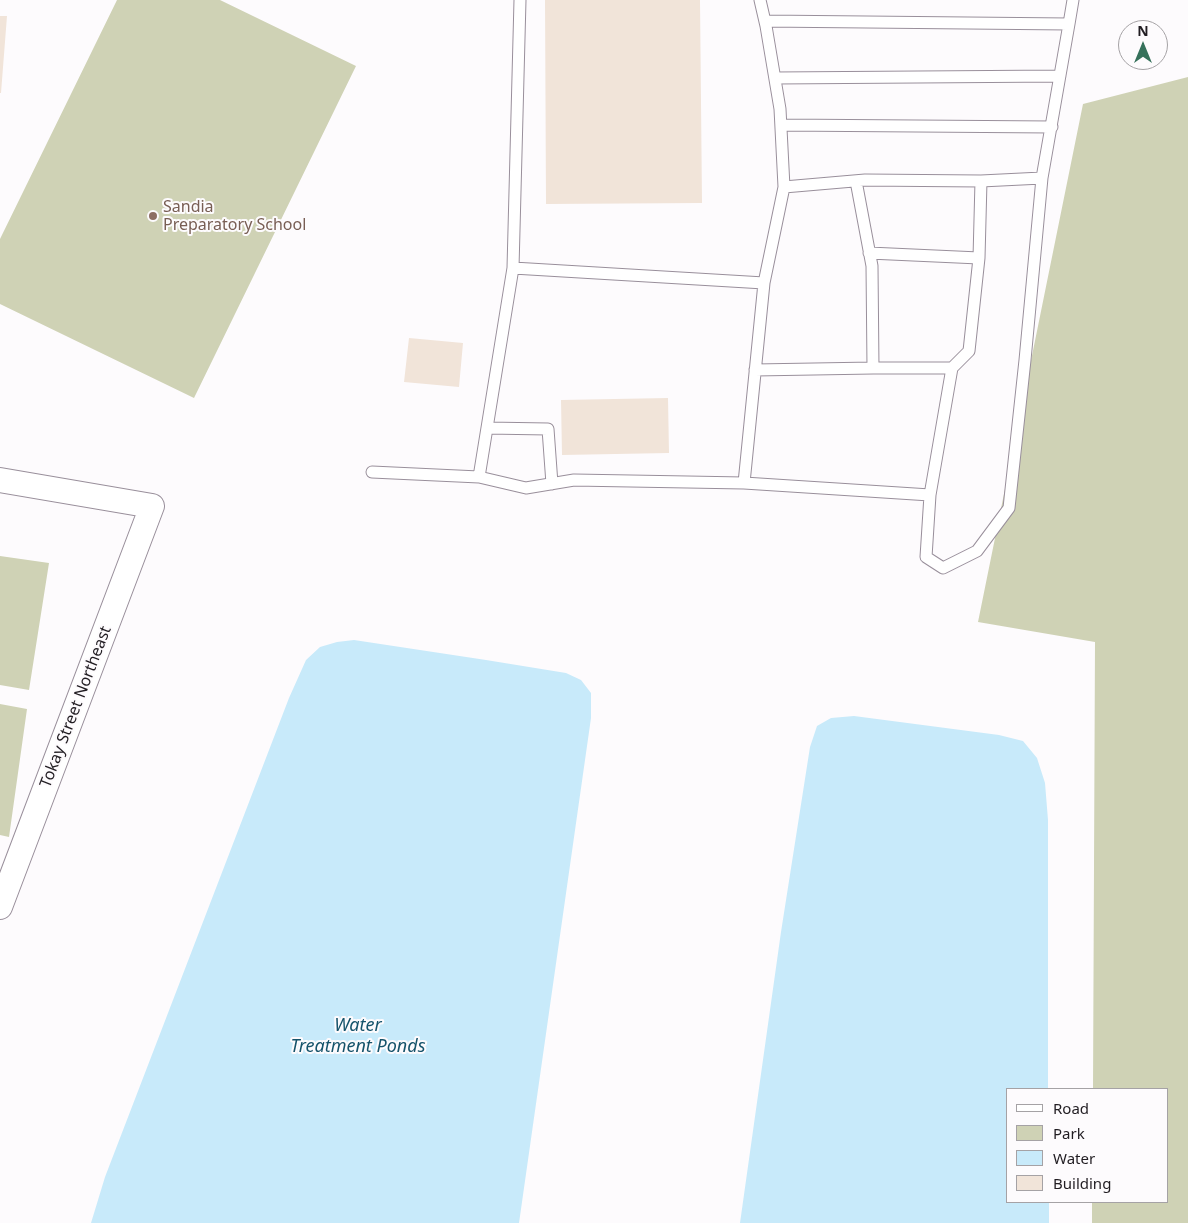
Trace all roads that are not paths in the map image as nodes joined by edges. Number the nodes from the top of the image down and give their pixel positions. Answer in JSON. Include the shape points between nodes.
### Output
{"nodes":[{"id":1,"x":520,"y":0,"type":"edge"},
{"id":2,"x":760,"y":0,"type":"edge"},
{"id":3,"x":1074,"y":0,"type":"edge"},
{"id":4,"x":765,"y":21,"type":"junction"},
{"id":5,"x":1069,"y":24,"type":"junction"},
{"id":6,"x":1060,"y":76,"type":"junction"},
{"id":7,"x":775,"y":78,"type":"junction"},
{"id":8,"x":781,"y":125,"type":"junction"},
{"id":9,"x":1052,"y":127,"type":"junction"},
{"id":10,"x":1042,"y":178,"type":"junction"},
{"id":11,"x":856,"y":181,"type":"junction"},
{"id":12,"x":981,"y":181,"type":"junction"},
{"id":13,"x":784,"y":187,"type":"junction"},
{"id":14,"x":869,"y":253,"type":"junction"},
{"id":15,"x":979,"y":258,"type":"junction"},
{"id":16,"x":513,"y":268,"type":"junction"},
{"id":17,"x":764,"y":283,"type":"junction"},
{"id":18,"x":873,"y":368,"type":"junction"},
{"id":19,"x":952,"y":368,"type":"junction"},
{"id":20,"x":755,"y":370,"type":"junction"},
{"id":21,"x":487,"y":428,"type":"junction"},
{"id":22,"x":372,"y":472,"type":"dead end"},
{"id":23,"x":479,"y":477,"type":"junction"},
{"id":24,"x":0,"y":480,"type":"edge"},
{"id":25,"x":744,"y":483,"type":"junction"},
{"id":26,"x":552,"y":484,"type":"junction"},
{"id":27,"x":930,"y":495,"type":"junction"},
{"id":28,"x":0,"y":907,"type":"edge"}],
"edges":[{"from":1,"to":16,"type":"lane"},
{"from":2,"to":4,"type":"lane"},
{"from":3,"to":5,"type":"lane"},
{"from":4,"to":5,"type":"lane"},
{"from":4,"to":7,"type":"lane"},
{"from":5,"to":6,"type":"lane"},
{"from":6,"to":7,"type":"lane"},
{"from":6,"to":9,"type":"lane"},
{"from":7,"to":8,"type":"lane"},
{"from":8,"to":9,"type":"lane"},
{"from":8,"to":13,"type":"lane"},
{"from":9,"to":10,"type":"lane"},
{"from":10,"to":12,"type":"lane"},
{"from":10,"to":27,"type":"lane","via":[[1009,508],[976,551],[943,568],[926,557]]},
{"from":11,"to":12,"type":"lane"},
{"from":11,"to":13,"type":"lane"},
{"from":11,"to":14,"type":"lane"},
{"from":12,"to":15,"type":"lane"},
{"from":13,"to":17,"type":"lane"},
{"from":14,"to":15,"type":"lane"},
{"from":14,"to":18,"type":"lane","via":[[872,266]]},
{"from":15,"to":19,"type":"lane","via":[[968,351]]},
{"from":16,"to":17,"type":"lane"},
{"from":16,"to":21,"type":"lane"},
{"from":17,"to":20,"type":"lane"},
{"from":18,"to":19,"type":"lane"},
{"from":18,"to":20,"type":"lane"},
{"from":19,"to":27,"type":"lane"},
{"from":20,"to":25,"type":"lane"},
{"from":21,"to":23,"type":"lane"},
{"from":21,"to":26,"type":"lane","via":[[548,429]]},
{"from":22,"to":23,"type":"lane"},
{"from":23,"to":26,"type":"lane","via":[[526,488]]},
{"from":24,"to":28,"type":"street","name":"Tokay Street Northeast","via":[[152,506]]},
{"from":25,"to":26,"type":"lane","via":[[574,480]]},
{"from":25,"to":27,"type":"lane"}]}
